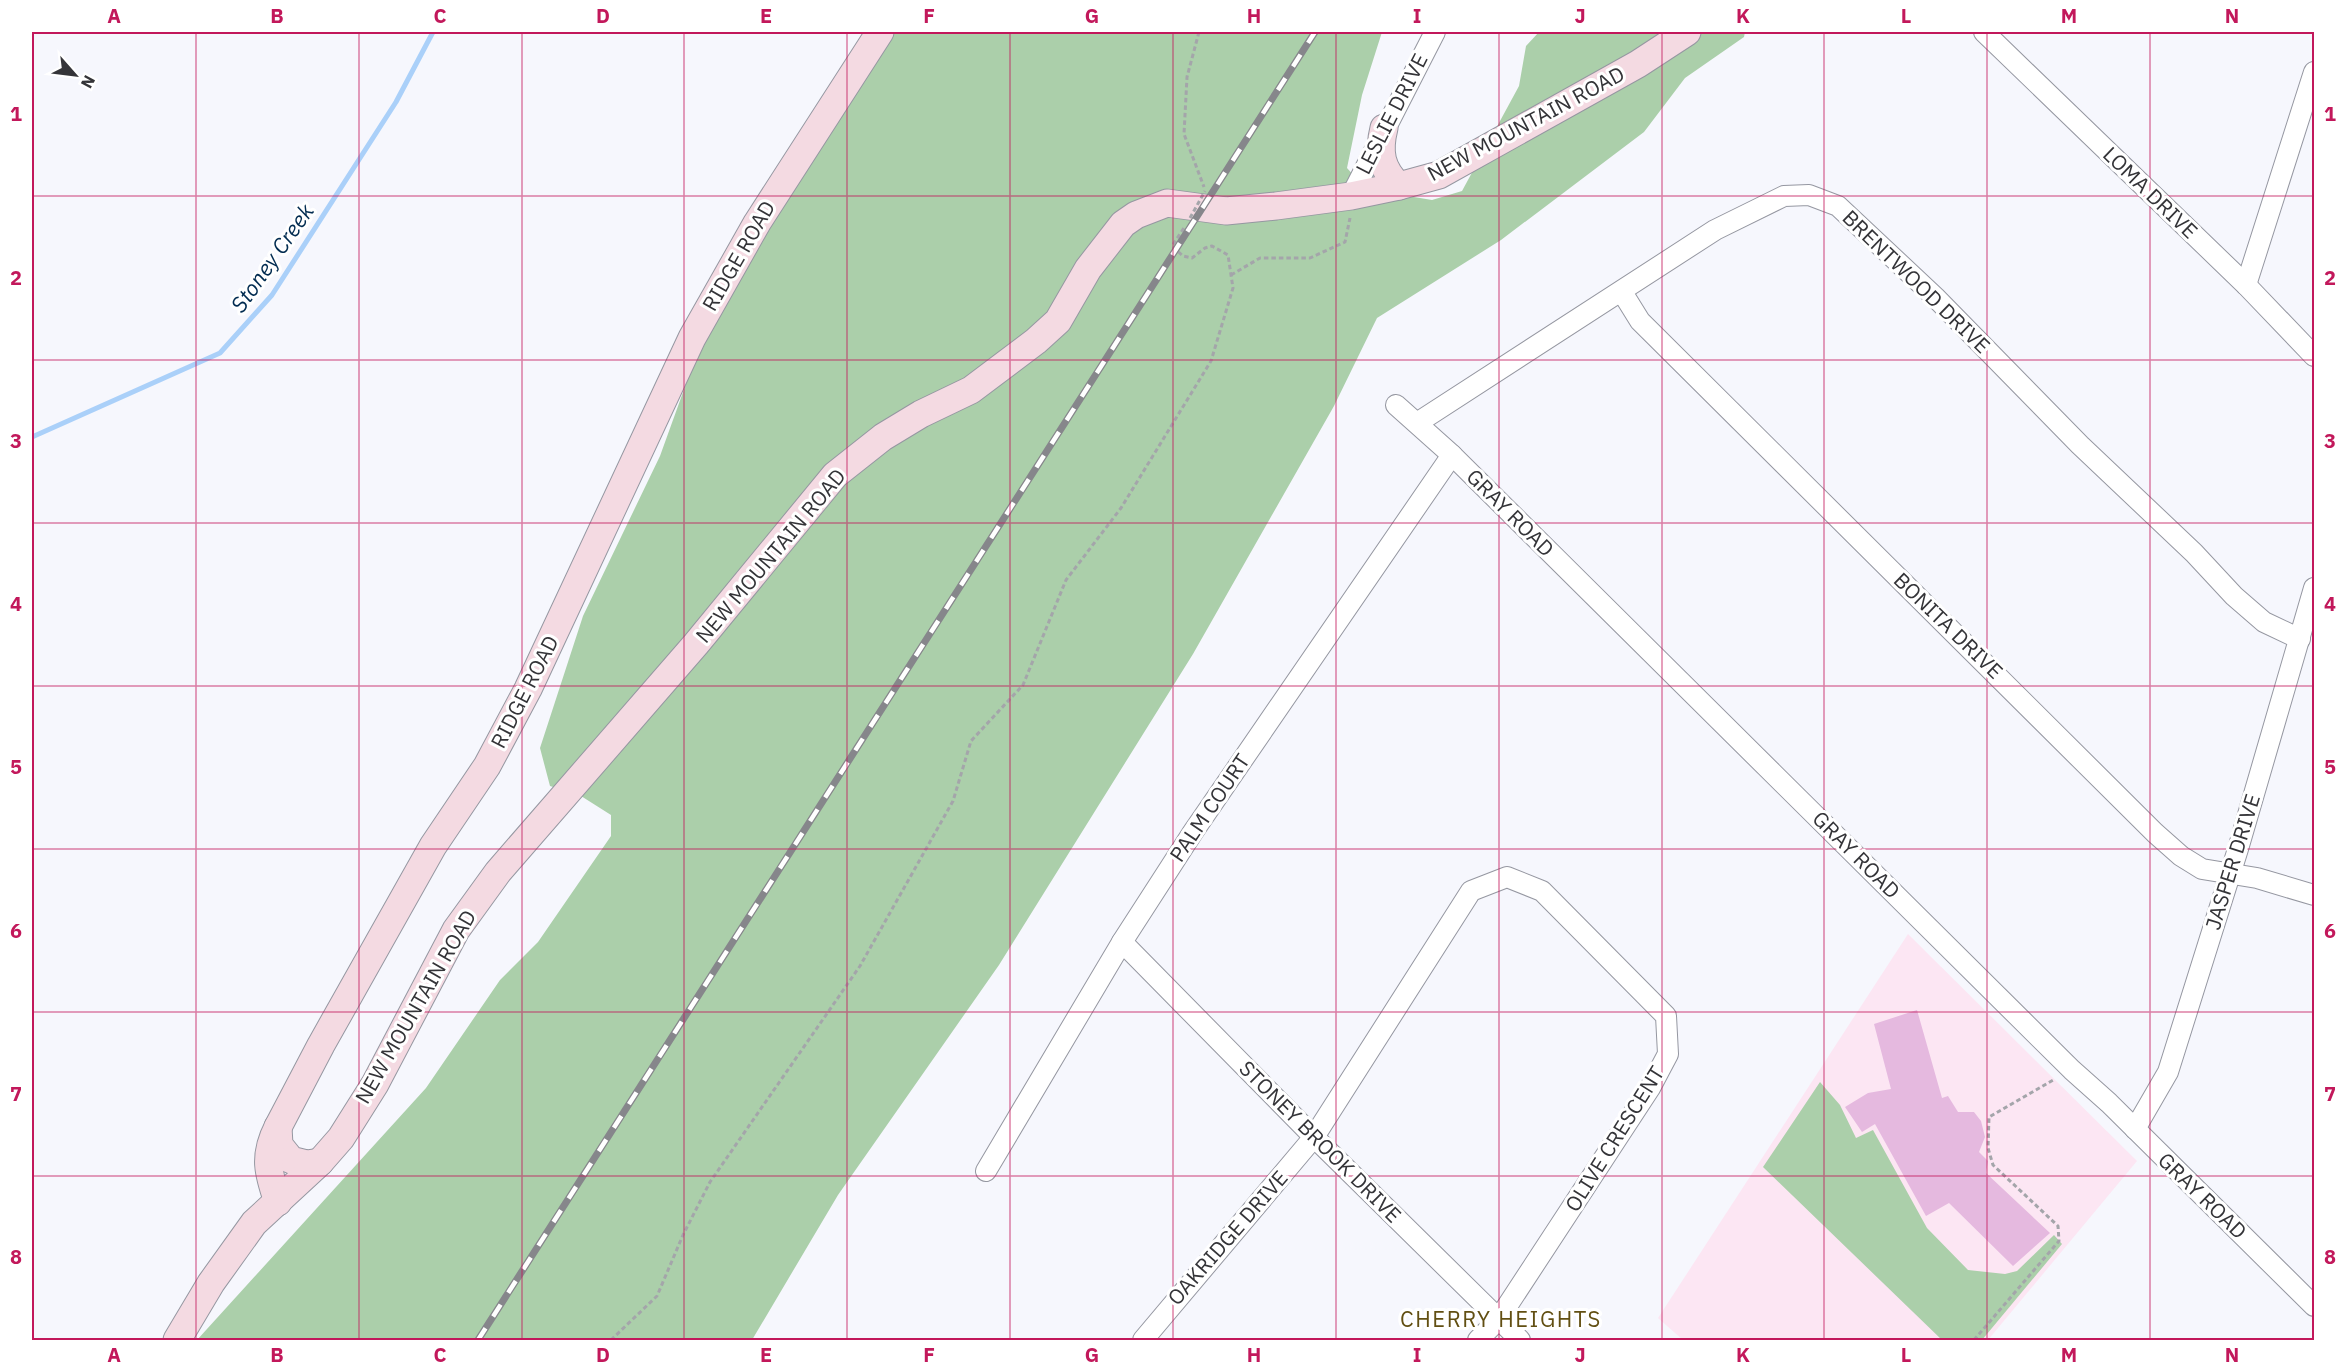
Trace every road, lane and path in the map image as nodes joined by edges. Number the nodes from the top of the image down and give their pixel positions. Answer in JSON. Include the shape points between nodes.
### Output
{"nodes":[{"id":1,"x":880,"y":32,"type":"edge"},
{"id":2,"x":1199,"y":32,"type":"edge"},
{"id":3,"x":1435,"y":32,"type":"edge"},
{"id":4,"x":1687,"y":32,"type":"edge"},
{"id":5,"x":1984,"y":32,"type":"edge"},
{"id":6,"x":2314,"y":72,"type":"edge"},
{"id":7,"x":1384,"y":128,"type":"junction"},
{"id":8,"x":1399,"y":186,"type":"junction"},
{"id":9,"x":1352,"y":196,"type":"junction"},
{"id":10,"x":1190,"y":218,"type":"dead end"},
{"id":11,"x":1184,"y":227,"type":"dead end"},
{"id":12,"x":1231,"y":274,"type":"junction"},
{"id":13,"x":2246,"y":285,"type":"junction"},
{"id":14,"x":1622,"y":292,"type":"junction"},
{"id":15,"x":2314,"y":356,"type":"edge"},
{"id":16,"x":1396,"y":405,"type":"dead end"},
{"id":17,"x":1417,"y":423,"type":"junction"},
{"id":18,"x":1452,"y":455,"type":"junction"},
{"id":19,"x":2314,"y":588,"type":"edge"},
{"id":20,"x":2300,"y":639,"type":"junction"},
{"id":21,"x":2230,"y":874,"type":"junction"},
{"id":22,"x":2314,"y":896,"type":"edge"},
{"id":23,"x":1122,"y":942,"type":"junction"},
{"id":24,"x":2072,"y":1070,"type":"junction"},
{"id":25,"x":278,"y":1127,"type":"junction"},
{"id":26,"x":2135,"y":1129,"type":"junction"},
{"id":27,"x":1314,"y":1137,"type":"junction"},
{"id":28,"x":320,"y":1162,"type":"junction"},
{"id":29,"x":986,"y":1171,"type":"dead end"},
{"id":30,"x":278,"y":1202,"type":"junction"},
{"id":31,"x":2314,"y":1306,"type":"edge"},
{"id":32,"x":1498,"y":1320,"type":"junction"},
{"id":33,"x":177,"y":1341,"type":"edge"},
{"id":34,"x":611,"y":1341,"type":"edge"},
{"id":35,"x":1143,"y":1341,"type":"edge"},
{"id":36,"x":1478,"y":1341,"type":"edge"},
{"id":37,"x":1520,"y":1341,"type":"edge"},
{"id":38,"x":1974,"y":1341,"type":"edge"}],
"edges":[{"from":1,"to":25,"type":"main road","name":"RIDGE ROAD","via":[[757,223],[692,338],[528,689],[487,766],[434,846]]},
{"from":2,"to":10,"type":"path","bridge":true,"via":[[1187,77],[1184,134],[1205,191]]},
{"from":3,"to":7,"type":"street","name":"LESLIE DRIVE"},
{"from":4,"to":8,"type":"main road","name":"NEW MOUNTAIN ROAD","via":[[1638,64],[1439,175]]},
{"from":5,"to":13,"type":"street","name":"LOMA DRIVE"},
{"from":6,"to":13,"type":"street"},
{"from":7,"to":8,"type":"main road","via":[[1380,144],[1382,161]]},
{"from":7,"to":9,"type":"street","name":"LESLIE DRIVE"},
{"from":8,"to":9,"type":"main road","name":"NEW MOUNTAIN ROAD"},
{"from":9,"to":12,"type":"path","via":[[1345,242],[1310,258],[1260,258]]},
{"from":9,"to":28,"type":"main road","name":"NEW MOUNTAIN ROAD","via":[[1226,211],[1167,203],[1136,215],[1113,234],[1058,321],[1036,341],[971,390],[883,437],[835,475],[673,671],[498,872],[456,930],[369,1093],[341,1138]]},
{"from":11,"to":12,"type":"path","via":[[1172,246],[1182,256],[1192,258],[1212,246],[1228,255]]},
{"from":12,"to":34,"type":"path","via":[[1233,288],[1210,361],[1121,508],[1066,580],[1023,685],[971,741],[953,801],[860,966],[710,1182],[657,1296]]},
{"from":13,"to":15,"type":"street","name":"LOMA DRIVE"},
{"from":14,"to":17,"type":"street","name":"BRENTWOOD DRIVE"},
{"from":14,"to":20,"type":"street","name":"BRENTWOOD DRIVE","via":[[1715,230],[1784,196],[1809,195],[1838,206],[1935,297],[2235,596],[2264,622]]},
{"from":14,"to":21,"type":"street","name":"BONITA DRIVE","via":[[1640,321],[2155,833],[2202,869]]},
{"from":16,"to":17,"type":"street","name":"GRAY ROAD"},
{"from":17,"to":18,"type":"street","name":"GRAY ROAD"},
{"from":18,"to":23,"type":"street","name":"PALM COURT"},
{"from":18,"to":24,"type":"street","name":"GRAY ROAD"},
{"from":19,"to":20,"type":"street","name":"JASPER DRIVE"},
{"from":20,"to":21,"type":"street","name":"JASPER DRIVE"},
{"from":21,"to":22,"type":"street","name":"BONITA DRIVE"},
{"from":21,"to":26,"type":"street","name":"JASPER DRIVE","via":[[2168,1072]]},
{"from":23,"to":27,"type":"street","name":"STONEY BROOK DRIVE"},
{"from":23,"to":29,"type":"street","name":"PALM COURT"},
{"from":24,"to":26,"type":"street","name":"GRAY ROAD"},
{"from":24,"to":38,"type":"path","via":[[1989,1117],[1992,1165],[2058,1226],[2059,1241]]},
{"from":25,"to":28,"type":"main road","via":[[279,1145],[291,1160]]},
{"from":25,"to":30,"type":"main road","name":"RIDGE ROAD","via":[[267,1159]]},
{"from":26,"to":31,"type":"street","name":"GRAY ROAD"},
{"from":27,"to":32,"type":"street","name":"STONEY BROOK DRIVE"},
{"from":27,"to":32,"type":"street","name":"OLIVE CRESCENT","via":[[1471,891],[1507,877],[1542,891],[1666,1016],[1668,1054],[1650,1088]]},
{"from":27,"to":35,"type":"street","name":"OAKRIDGE DRIVE"},
{"from":28,"to":30,"type":"main road","name":"NEW MOUNTAIN ROAD"},
{"from":30,"to":33,"type":"main road","via":[[239,1243]]},
{"from":32,"to":36,"type":"street","name":"OLIVE CRESCENT"},
{"from":32,"to":37,"type":"street","name":"STONEY BROOK DRIVE"}]}
